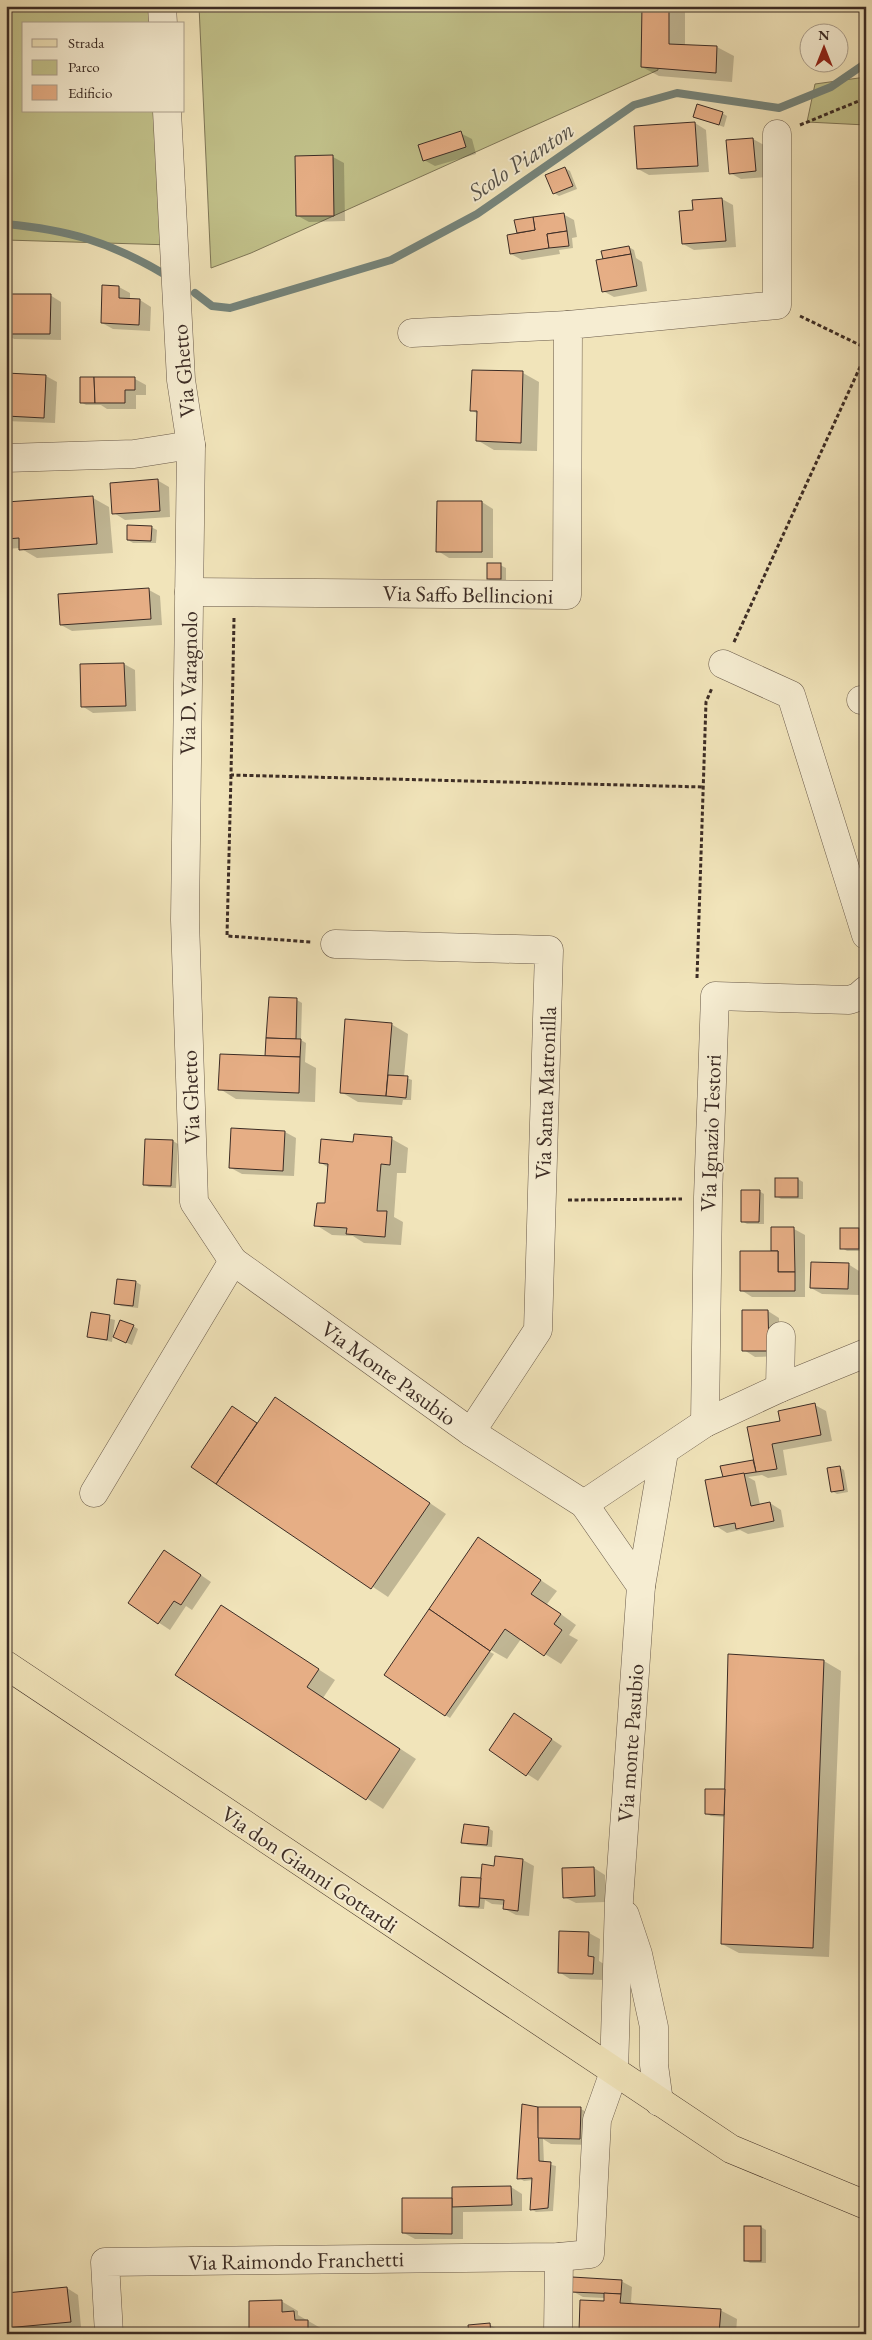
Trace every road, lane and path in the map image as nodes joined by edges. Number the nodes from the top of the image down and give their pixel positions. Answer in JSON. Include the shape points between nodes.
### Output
{"nodes":[{"id":1,"x":162,"y":6,"type":"edge"},
{"id":2,"x":163,"y":22,"type":"edge"},
{"id":3,"x":866,"y":98,"type":"edge"},
{"id":4,"x":168,"y":112,"type":"edge"},
{"id":5,"x":776,"y":134,"type":"joint"},
{"id":6,"x":776,"y":305,"type":"junction"},
{"id":7,"x":568,"y":325,"type":"junction"},
{"id":8,"x":412,"y":333,"type":"dead end"},
{"id":9,"x":866,"y":348,"type":"edge"},
{"id":10,"x":866,"y":354,"type":"edge"},
{"id":11,"x":191,"y":445,"type":"junction"},
{"id":12,"x":6,"y":458,"type":"edge"},
{"id":13,"x":189,"y":592,"type":"junction"},
{"id":14,"x":235,"y":592,"type":"junction"},
{"id":15,"x":723,"y":664,"type":"junction"},
{"id":16,"x":231,"y":775,"type":"junction"},
{"id":17,"x":703,"y":787,"type":"junction"},
{"id":18,"x":185,"y":920,"type":"joint"},
{"id":19,"x":866,"y":935,"type":"edge"},
{"id":20,"x":335,"y":944,"type":"joint"},
{"id":21,"x":696,"y":983,"type":"dead end"},
{"id":22,"x":866,"y":990,"type":"edge"},
{"id":23,"x":708,"y":1197,"type":"junction"},
{"id":24,"x":541,"y":1201,"type":"junction"},
{"id":25,"x":233,"y":1261,"type":"junction"},
{"id":26,"x":781,"y":1336,"type":"dead end"},
{"id":27,"x":866,"y":1353,"type":"edge"},
{"id":28,"x":780,"y":1388,"type":"junction"},
{"id":29,"x":705,"y":1423,"type":"junction"},
{"id":30,"x":471,"y":1432,"type":"junction"},
{"id":31,"x":664,"y":1452,"type":"junction"},
{"id":32,"x":94,"y":1494,"type":"dead end"},
{"id":33,"x":584,"y":1504,"type":"junction"},
{"id":34,"x":641,"y":1586,"type":"junction"},
{"id":35,"x":6,"y":1665,"type":"edge"},
{"id":36,"x":619,"y":1900,"type":"junction"},
{"id":37,"x":614,"y":2072,"type":"junction"},
{"id":38,"x":659,"y":2102,"type":"junction"},
{"id":39,"x":866,"y":2205,"type":"edge"},
{"id":40,"x":559,"y":2257,"type":"junction"},
{"id":41,"x":109,"y":2334,"type":"edge"},
{"id":42,"x":558,"y":2334,"type":"edge"}],
"edges":[{"from":1,"to":2,"type":"street"},
{"from":3,"to":5,"type":"path"},
{"from":4,"to":11,"type":"street","name":"Via Ghetto","via":[[181,380]]},
{"from":5,"to":6,"type":"street"},
{"from":6,"to":7,"type":"street"},
{"from":6,"to":9,"type":"path"},
{"from":7,"to":8,"type":"street"},
{"from":7,"to":14,"type":"street","name":"Via Saffo Bellincioni","via":[[566,595]]},
{"from":10,"to":15,"type":"path"},
{"from":11,"to":12,"type":"street","name":"Via Ghetto","via":[[134,454]]},
{"from":11,"to":13,"type":"street","name":"Via D. Varagnolo"},
{"from":13,"to":14,"type":"street","name":"Via Saffo Bellincioni"},
{"from":13,"to":18,"type":"street","name":"Via D. Varagnolo"},
{"from":14,"to":16,"type":"path"},
{"from":15,"to":17,"type":"path","via":[[706,702]]},
{"from":15,"to":19,"type":"street","via":[[791,695]]},
{"from":16,"to":17,"type":"path"},
{"from":16,"to":20,"type":"path","via":[[227,936]]},
{"from":17,"to":21,"type":"path"},
{"from":18,"to":25,"type":"street","name":"Via Ghetto","via":[[194,1202]]},
{"from":20,"to":24,"type":"street","name":"Via Santa Matronilla","via":[[549,950]]},
{"from":22,"to":23,"type":"street","name":"Via Ignazio Testori","via":[[849,1000],[715,996]]},
{"from":23,"to":24,"type":"path"},
{"from":23,"to":29,"type":"street","name":"Via Ignazio Testori"},
{"from":24,"to":30,"type":"street","name":"Via Santa Matronilla","via":[[538,1330]]},
{"from":25,"to":30,"type":"street","name":"Via Monte Pasubio"},
{"from":25,"to":32,"type":"street"},
{"from":26,"to":28,"type":"street"},
{"from":27,"to":28,"type":"street"},
{"from":28,"to":29,"type":"street"},
{"from":29,"to":31,"type":"street"},
{"from":30,"to":33,"type":"street","name":"Via Monte Pasubio"},
{"from":31,"to":33,"type":"street"},
{"from":31,"to":34,"type":"street","name":"Via monte Pasubio"},
{"from":33,"to":34,"type":"street"},
{"from":34,"to":36,"type":"street","name":"Via monte Pasubio"},
{"from":35,"to":37,"type":"main road","name":"Via don Gianni Gottardi"},
{"from":36,"to":37,"type":"street","name":"Via monte Pasubio"},
{"from":36,"to":38,"type":"street","name":"Via monte Pasubio","via":[[638,1954],[654,2027],[654,2065]]},
{"from":37,"to":38,"type":"main road","name":"Via don Gianni Gottardi"},
{"from":37,"to":40,"type":"street","name":"Via Raimondo Franchetti","via":[[597,2120],[590,2254]]},
{"from":38,"to":39,"type":"main road","name":"Via don Gianni Gottardi","via":[[731,2149]]},
{"from":40,"to":41,"type":"street","name":"Via Raimondo Franchetti","via":[[105,2262]]},
{"from":40,"to":42,"type":"street"}]}
